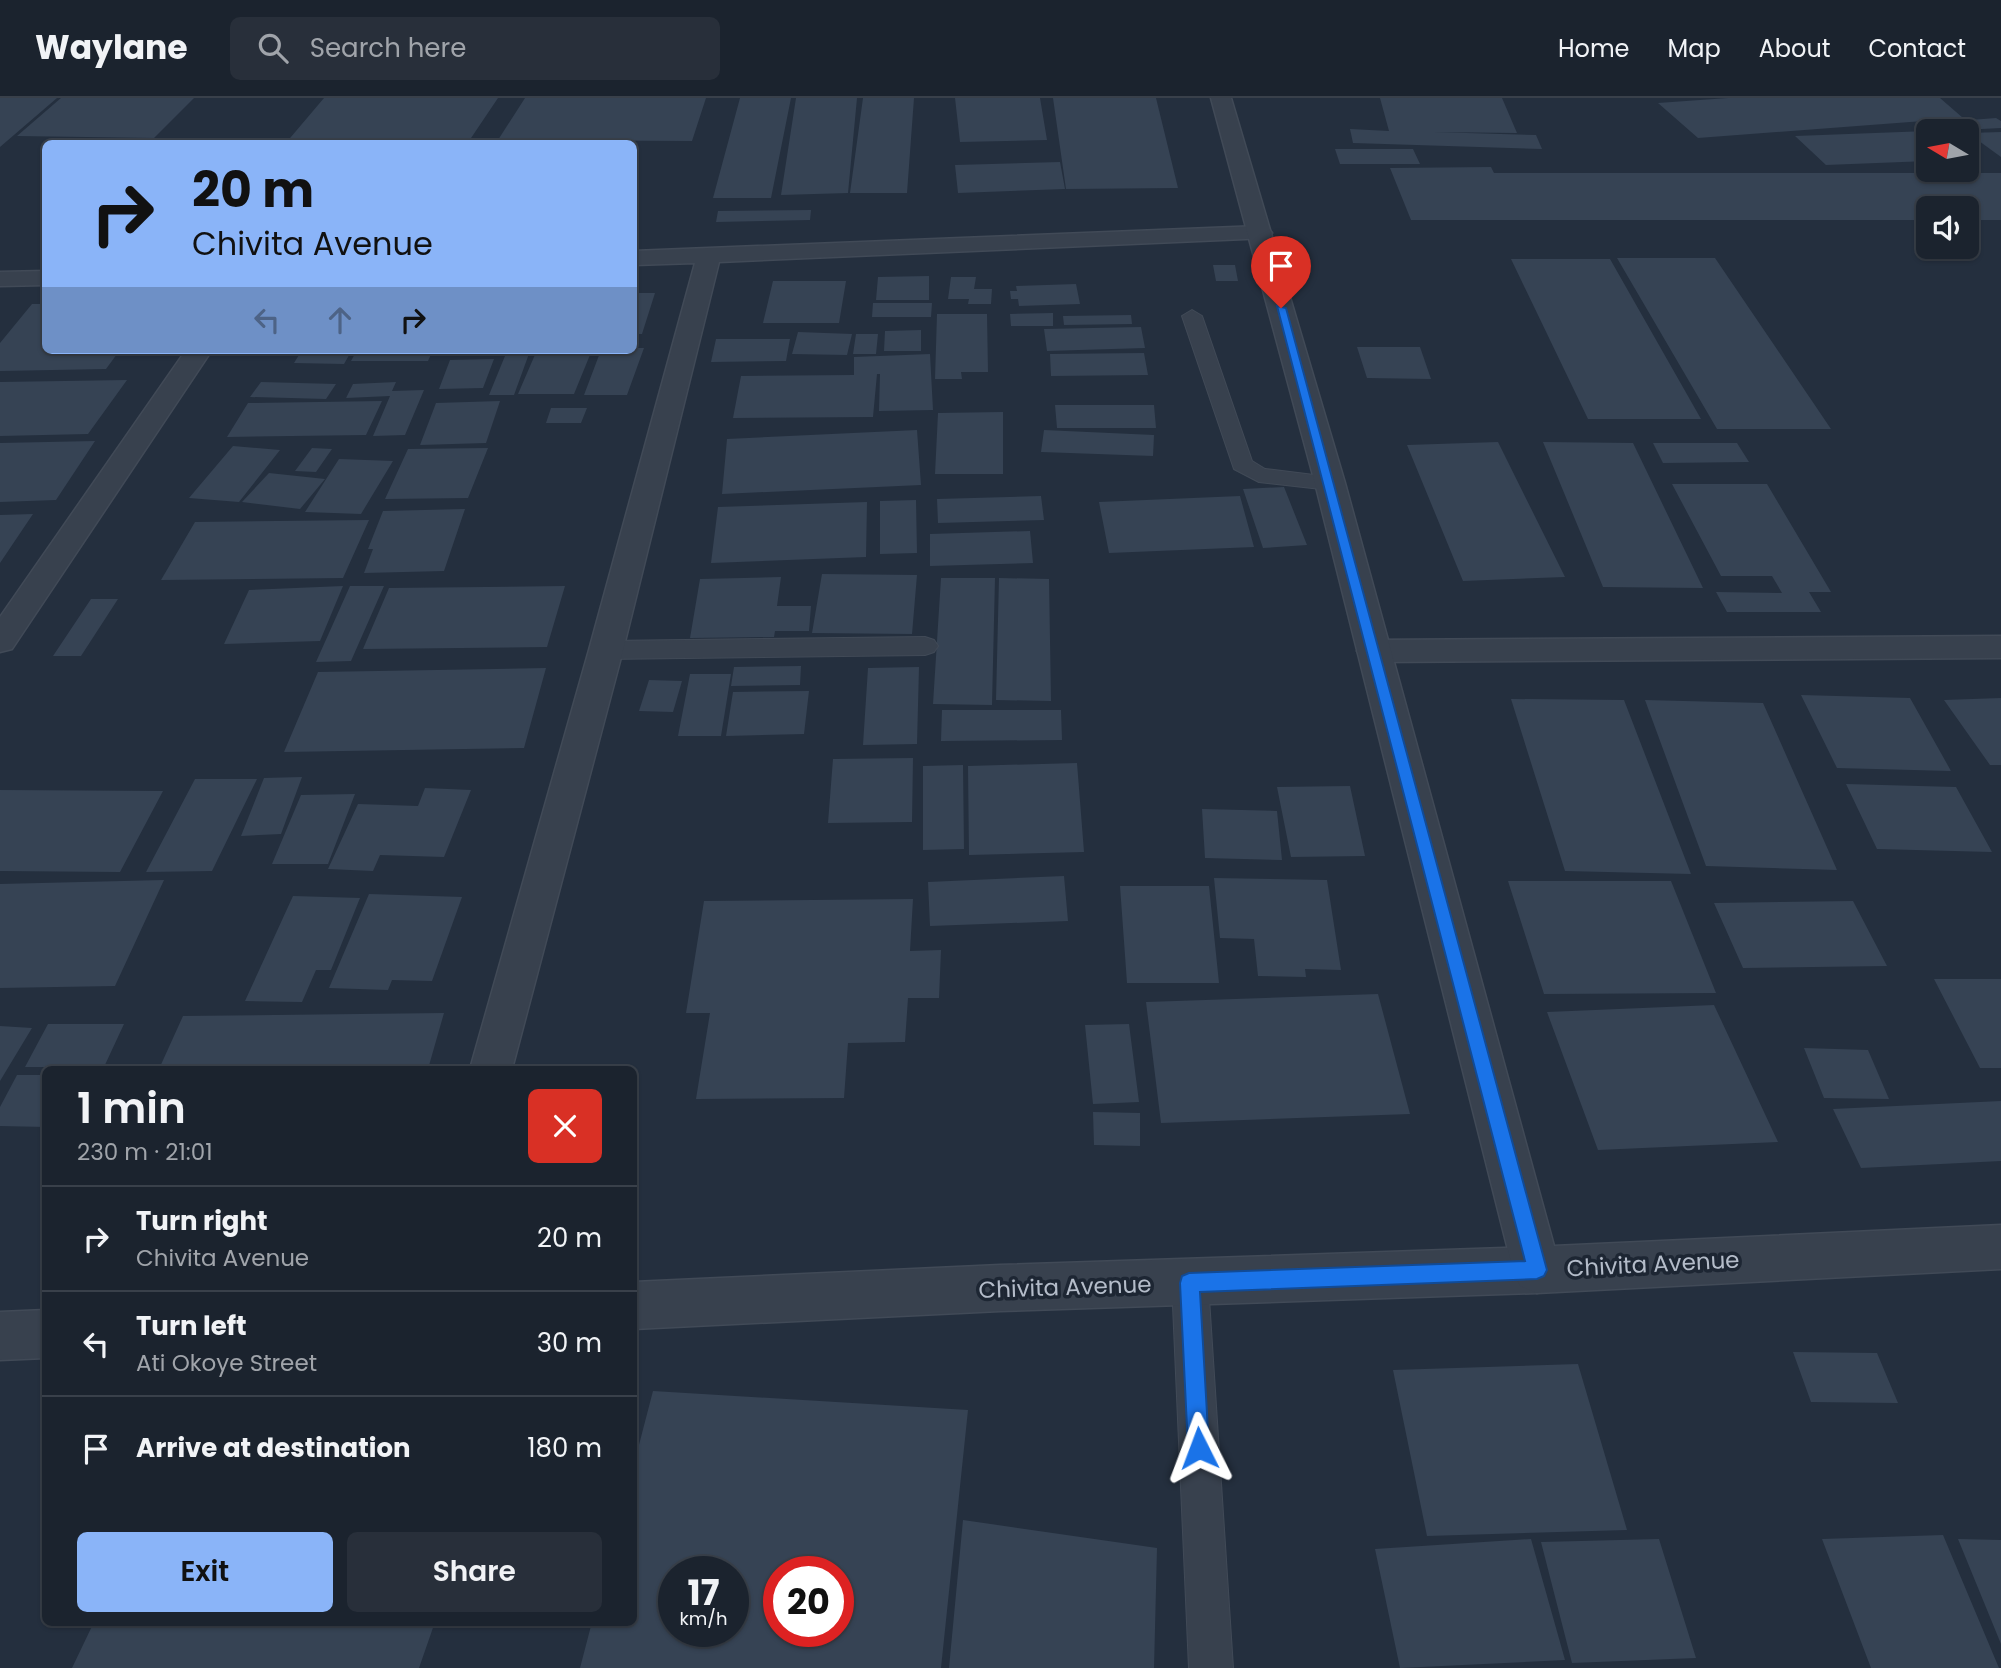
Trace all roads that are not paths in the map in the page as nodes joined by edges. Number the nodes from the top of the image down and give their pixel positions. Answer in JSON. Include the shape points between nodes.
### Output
{"nodes":[{"id":1,"x":1221,"y":98,"type":"edge"},
{"id":2,"x":1260,"y":233,"type":"junction"},
{"id":3,"x":709,"y":255,"type":"junction"},
{"id":4,"x":637,"y":258,"type":"edge"},
{"id":5,"x":42,"y":278,"type":"edge"},
{"id":6,"x":0,"y":279,"type":"edge"},
{"id":7,"x":1192,"y":316,"type":"dead end"},
{"id":8,"x":196,"y":354,"type":"edge"},
{"id":9,"x":1330,"y":483,"type":"junction"},
{"id":10,"x":0,"y":641,"type":"edge"},
{"id":11,"x":925,"y":646,"type":"dead end"},
{"id":12,"x":2001,"y":647,"type":"edge"},
{"id":13,"x":606,"y":650,"type":"junction"},
{"id":14,"x":1374,"y":651,"type":"junction"},
{"id":15,"x":492,"y":1066,"type":"edge"},
{"id":16,"x":2001,"y":1247,"type":"edge"},
{"id":17,"x":1537,"y":1270,"type":"junction"},
{"id":18,"x":1189,"y":1283,"type":"junction"},
{"id":19,"x":637,"y":1306,"type":"edge"},
{"id":20,"x":42,"y":1334,"type":"edge"},
{"id":21,"x":0,"y":1336,"type":"edge"},
{"id":22,"x":1211,"y":1668,"type":"edge"}],
"edges":[{"from":1,"to":2,"type":"street"},
{"from":2,"to":3,"type":"street"},
{"from":2,"to":9,"type":"street"},
{"from":3,"to":4,"type":"street"},
{"from":3,"to":13,"type":"street"},
{"from":5,"to":6,"type":"street"},
{"from":7,"to":9,"type":"lane","via":[[1242,464],[1259,475]]},
{"from":8,"to":10,"type":"street"},
{"from":9,"to":14,"type":"street"},
{"from":11,"to":13,"type":"lane"},
{"from":12,"to":14,"type":"street"},
{"from":13,"to":15,"type":"street"},
{"from":14,"to":17,"type":"street"},
{"from":16,"to":17,"type":"street","name":"Chivita Avenue"},
{"from":17,"to":18,"type":"street","name":"Chivita Avenue"},
{"from":18,"to":19,"type":"street","name":"Chivita Avenue"},
{"from":18,"to":22,"type":"lane"},
{"from":20,"to":21,"type":"street"}]}
